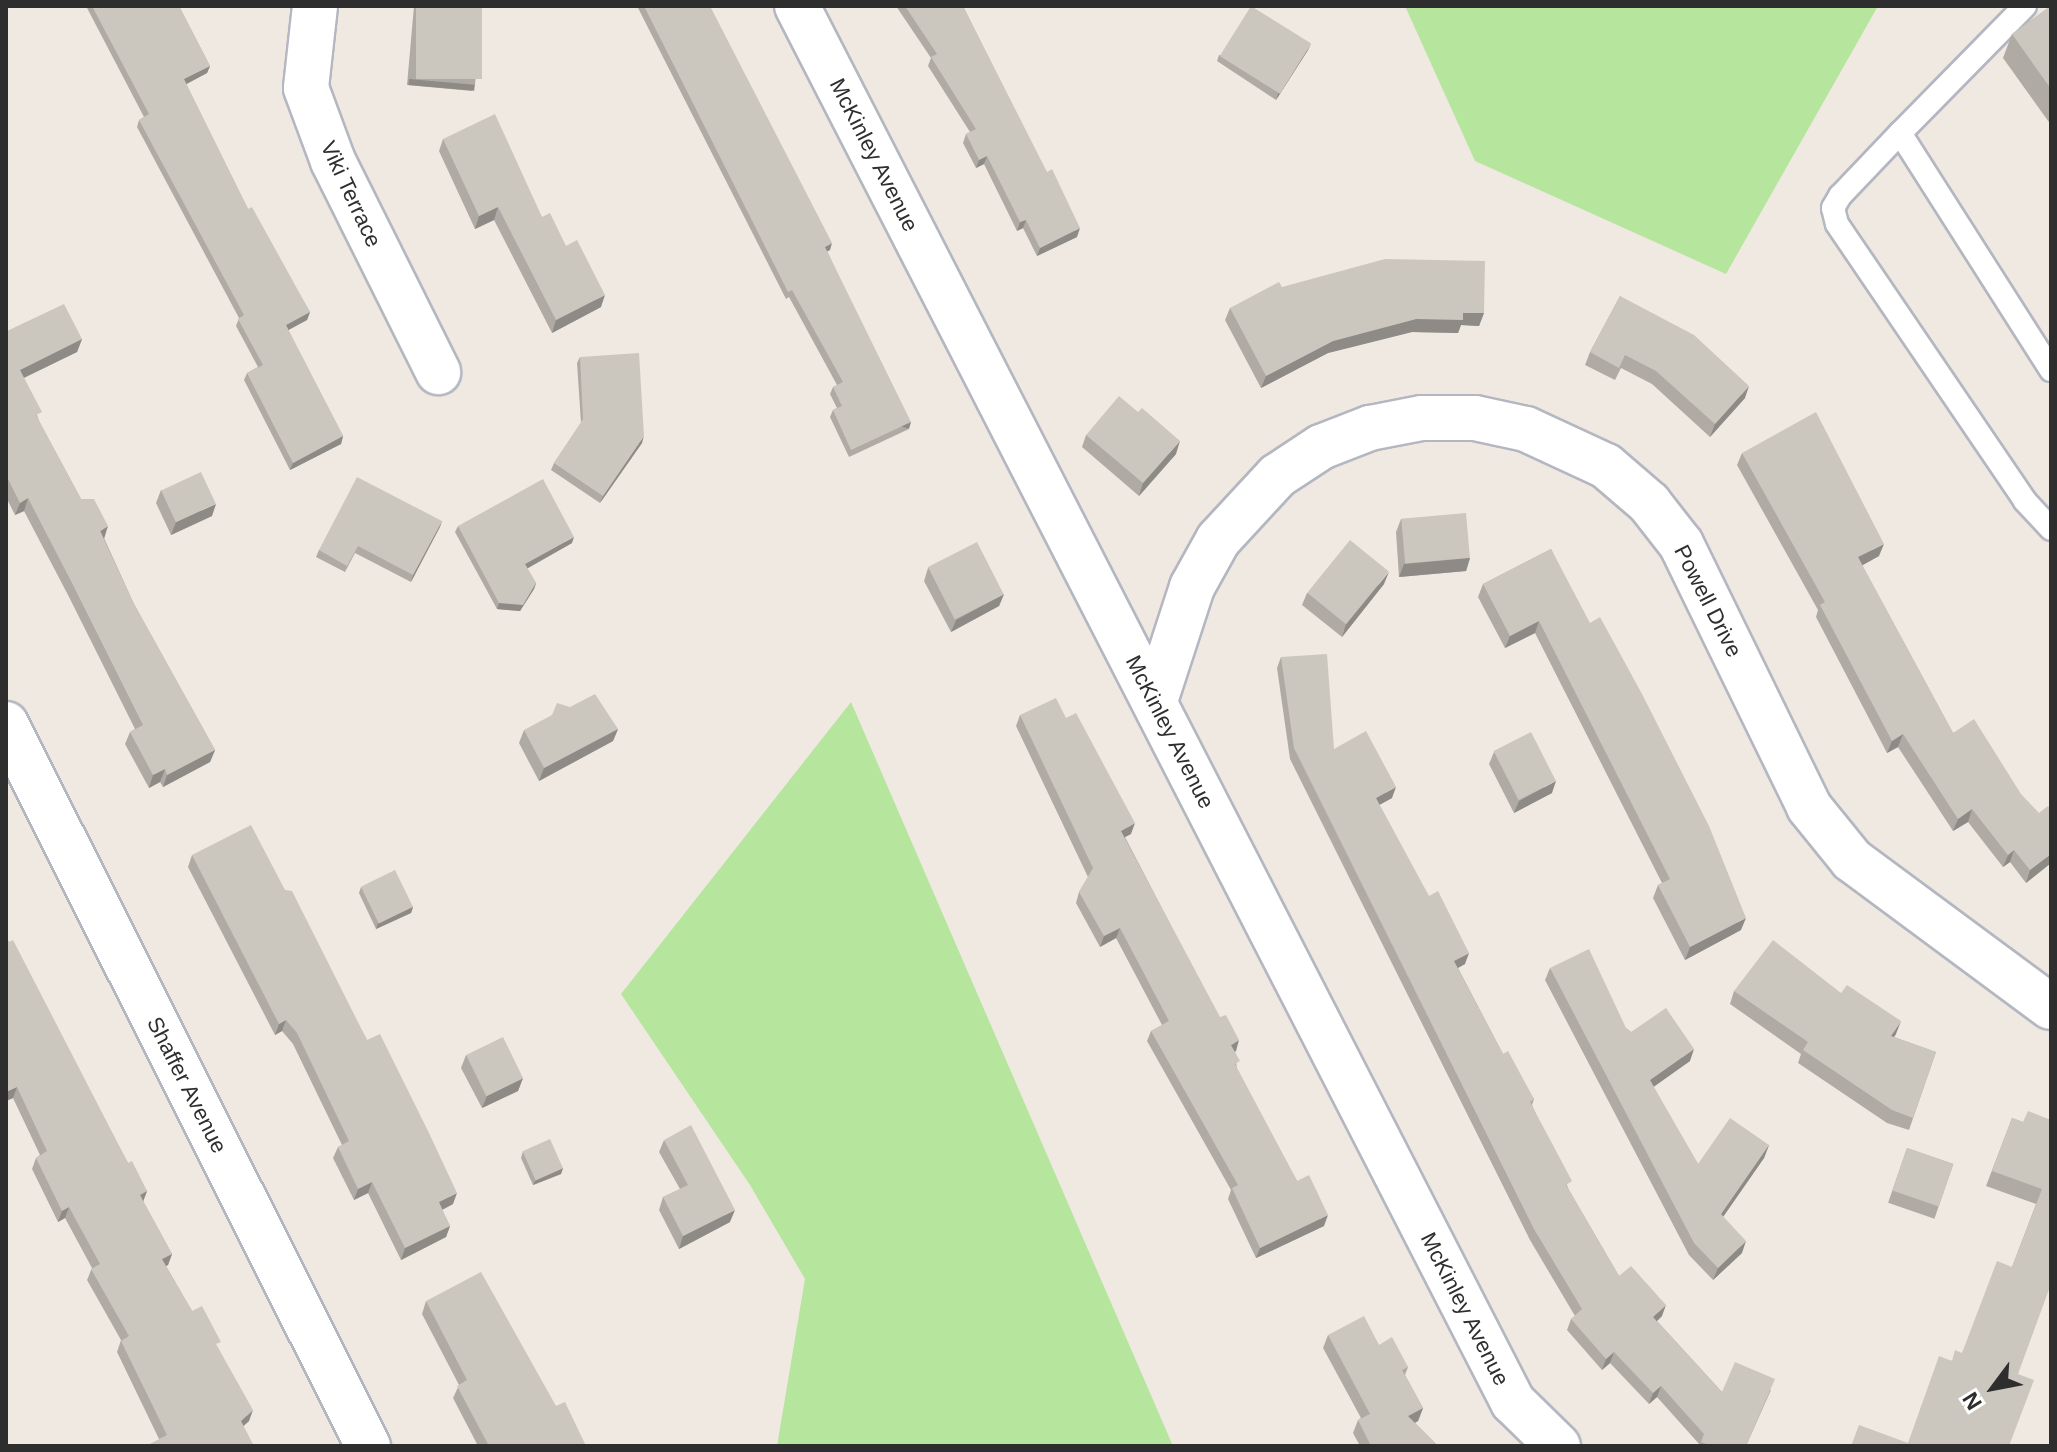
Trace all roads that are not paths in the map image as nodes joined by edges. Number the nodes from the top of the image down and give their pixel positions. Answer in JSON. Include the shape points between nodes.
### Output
{"nodes":[{"id":1,"x":315,"y":6,"type":"edge"},
{"id":2,"x":797,"y":6,"type":"edge"},
{"id":3,"x":2025,"y":6,"type":"edge"},
{"id":4,"x":1900,"y":133,"type":"junction"},
{"id":5,"x":2051,"y":370,"type":"edge"},
{"id":6,"x":438,"y":372,"type":"dead end"},
{"id":7,"x":2051,"y":529,"type":"edge"},
{"id":8,"x":1155,"y":701,"type":"junction"},
{"id":9,"x":6,"y":724,"type":"edge"},
{"id":10,"x":2051,"y":1007,"type":"edge"},
{"id":11,"x":368,"y":1446,"type":"edge"},
{"id":12,"x":1558,"y":1446,"type":"edge"}],
"edges":[{"from":1,"to":6,"type":"street","name":"Viki Terrace","via":[[306,88],[333,161]]},
{"from":2,"to":8,"type":"street","name":"McKinley Avenue"},
{"from":3,"to":4,"type":"lane"},
{"from":4,"to":5,"type":"lane"},
{"from":4,"to":7,"type":"lane","via":[[1840,196],[1833,208],[1837,224],[2025,501]]},
{"from":8,"to":10,"type":"street","name":"Powell Drive","via":[[1192,587],[1218,540],[1277,476],[1321,447],[1422,418],[1475,418],[1526,429],[1606,466],[1649,503],[1681,544],[1809,807],[1852,860]]},
{"from":8,"to":12,"type":"street","name":"McKinley Avenue","via":[[1513,1402]]},
{"from":9,"to":11,"type":"street","name":"Shaffer Avenue"}]}
